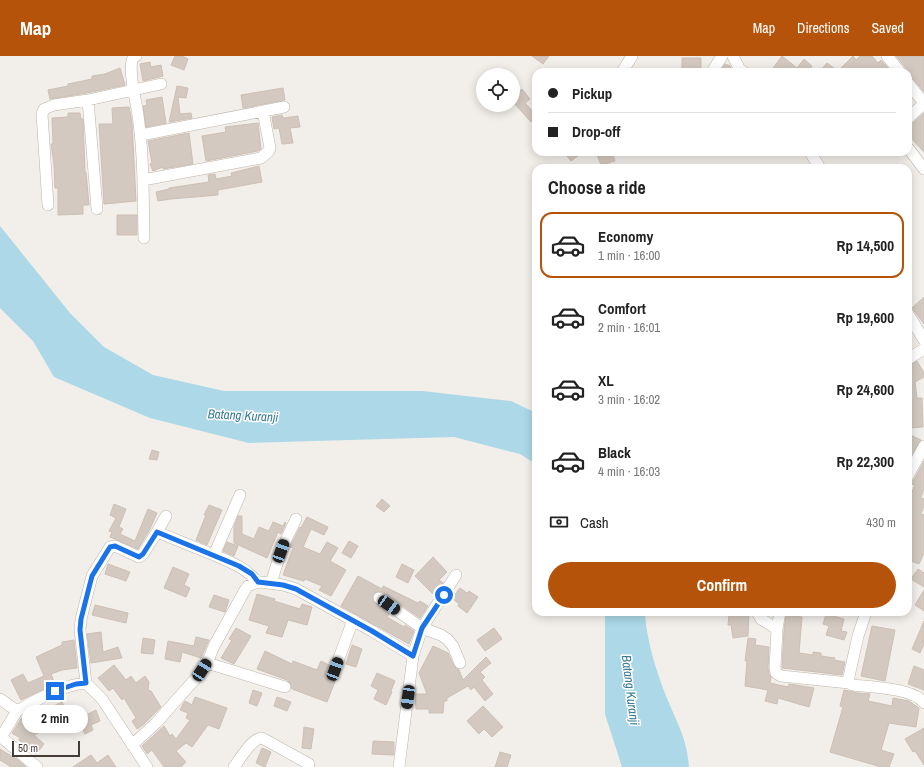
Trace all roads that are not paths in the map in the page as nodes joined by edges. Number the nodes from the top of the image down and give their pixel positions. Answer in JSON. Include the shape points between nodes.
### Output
{"nodes":[{"id":1,"x":136,"y":56,"type":"edge"},
{"id":2,"x":632,"y":56,"type":"edge"},
{"id":3,"x":722,"y":56,"type":"edge"},
{"id":4,"x":733,"y":56,"type":"edge"},
{"id":5,"x":887,"y":56,"type":"edge"},
{"id":6,"x":624,"y":68,"type":"edge"},
{"id":7,"x":714,"y":68,"type":"edge"},
{"id":8,"x":739,"y":68,"type":"edge"},
{"id":9,"x":894,"y":68,"type":"edge"},
{"id":10,"x":161,"y":84,"type":"dead end"},
{"id":11,"x":912,"y":88,"type":"edge"},
{"id":12,"x":134,"y":90,"type":"junction"},
{"id":13,"x":88,"y":100,"type":"junction"},
{"id":14,"x":924,"y":104,"type":"edge"},
{"id":15,"x":284,"y":107,"type":"dead end"},
{"id":16,"x":263,"y":111,"type":"junction"},
{"id":17,"x":912,"y":114,"type":"edge"},
{"id":18,"x":141,"y":135,"type":"junction"},
{"id":19,"x":912,"y":153,"type":"edge"},
{"id":20,"x":924,"y":169,"type":"edge"},
{"id":21,"x":143,"y":180,"type":"junction"},
{"id":22,"x":48,"y":205,"type":"dead end"},
{"id":23,"x":97,"y":209,"type":"dead end"},
{"id":24,"x":144,"y":238,"type":"dead end"},
{"id":25,"x":912,"y":320,"type":"edge"},
{"id":26,"x":924,"y":340,"type":"edge"},
{"id":27,"x":924,"y":348,"type":"edge"},
{"id":28,"x":924,"y":355,"type":"edge"},
{"id":29,"x":912,"y":356,"type":"edge"},
{"id":30,"x":924,"y":446,"type":"edge"},
{"id":31,"x":912,"y":468,"type":"edge"},
{"id":32,"x":240,"y":495,"type":"dead end"},
{"id":33,"x":166,"y":516,"type":"dead end"},
{"id":34,"x":296,"y":519,"type":"dead end"},
{"id":35,"x":157,"y":532,"type":"junction"},
{"id":36,"x":214,"y":555,"type":"junction"},
{"id":37,"x":456,"y":575,"type":"dead end"},
{"id":38,"x":258,"y":582,"type":"junction"},
{"id":39,"x":271,"y":584,"type":"junction"},
{"id":40,"x":379,"y":598,"type":"dead end"},
{"id":41,"x":759,"y":616,"type":"edge"},
{"id":42,"x":779,"y":616,"type":"edge"},
{"id":43,"x":865,"y":616,"type":"edge"},
{"id":44,"x":353,"y":620,"type":"junction"},
{"id":45,"x":422,"y":628,"type":"junction"},
{"id":46,"x":777,"y":629,"type":"junction"},
{"id":47,"x":413,"y":656,"type":"junction"},
{"id":48,"x":207,"y":663,"type":"junction"},
{"id":49,"x":460,"y":663,"type":"dead end"},
{"id":50,"x":335,"y":669,"type":"dead end"},
{"id":51,"x":86,"y":683,"type":"junction"},
{"id":52,"x":851,"y":684,"type":"junction"},
{"id":53,"x":285,"y":687,"type":"dead end"},
{"id":54,"x":0,"y":699,"type":"edge"},
{"id":55,"x":924,"y":703,"type":"edge"},
{"id":56,"x":17,"y":710,"type":"junction"},
{"id":57,"x":0,"y":737,"type":"edge"},
{"id":58,"x":132,"y":745,"type":"junction"},
{"id":59,"x":309,"y":764,"type":"dead end"},
{"id":60,"x":37,"y":767,"type":"edge"},
{"id":61,"x":146,"y":767,"type":"edge"},
{"id":62,"x":234,"y":767,"type":"edge"},
{"id":63,"x":399,"y":767,"type":"edge"}],
"edges":[{"from":1,"to":12,"type":"street","via":[[131,64]]},
{"from":2,"to":6,"type":"street"},
{"from":3,"to":7,"type":"street"},
{"from":4,"to":8,"type":"street"},
{"from":5,"to":9,"type":"street"},
{"from":10,"to":12,"type":"street"},
{"from":11,"to":14,"type":"street"},
{"from":12,"to":13,"type":"street"},
{"from":12,"to":18,"type":"street"},
{"from":13,"to":22,"type":"street","via":[[50,105],[43,111]]},
{"from":13,"to":23,"type":"street"},
{"from":14,"to":17,"type":"street"},
{"from":15,"to":16,"type":"street"},
{"from":16,"to":18,"type":"street"},
{"from":16,"to":21,"type":"street","via":[[270,148],[261,158]]},
{"from":18,"to":21,"type":"street"},
{"from":19,"to":20,"type":"street"},
{"from":21,"to":24,"type":"street"},
{"from":25,"to":26,"type":"street"},
{"from":27,"to":28,"type":"street"},
{"from":27,"to":29,"type":"street"},
{"from":30,"to":31,"type":"street"},
{"from":32,"to":36,"type":"street"},
{"from":33,"to":35,"type":"street"},
{"from":34,"to":39,"type":"street"},
{"from":35,"to":36,"type":"street"},
{"from":35,"to":51,"type":"street","via":[[139,557],[115,546],[110,547],[92,576],[80,630]]},
{"from":36,"to":38,"type":"street","via":[[239,566],[252,574]]},
{"from":37,"to":45,"type":"street"},
{"from":38,"to":39,"type":"street"},
{"from":38,"to":48,"type":"street","via":[[245,590]]},
{"from":39,"to":44,"type":"street","via":[[296,589]]},
{"from":40,"to":45,"type":"street"},
{"from":41,"to":46,"type":"street"},
{"from":42,"to":46,"type":"street"},
{"from":43,"to":52,"type":"street","via":[[848,681]]},
{"from":44,"to":47,"type":"street"},
{"from":44,"to":50,"type":"street"},
{"from":45,"to":47,"type":"street"},
{"from":45,"to":49,"type":"street","via":[[447,639]]},
{"from":46,"to":52,"type":"street","via":[[775,668],[778,675]]},
{"from":47,"to":63,"type":"street"},
{"from":48,"to":53,"type":"street"},
{"from":48,"to":58,"type":"street","via":[[156,723]]},
{"from":51,"to":56,"type":"street","via":[[55,691]]},
{"from":51,"to":58,"type":"street","via":[[102,698]]},
{"from":52,"to":55,"type":"street","via":[[902,691],[917,696]]},
{"from":54,"to":56,"type":"street"},
{"from":56,"to":57,"type":"street"},
{"from":57,"to":60,"type":"street"},
{"from":58,"to":61,"type":"street"},
{"from":59,"to":62,"type":"street","via":[[259,738]]}]}
